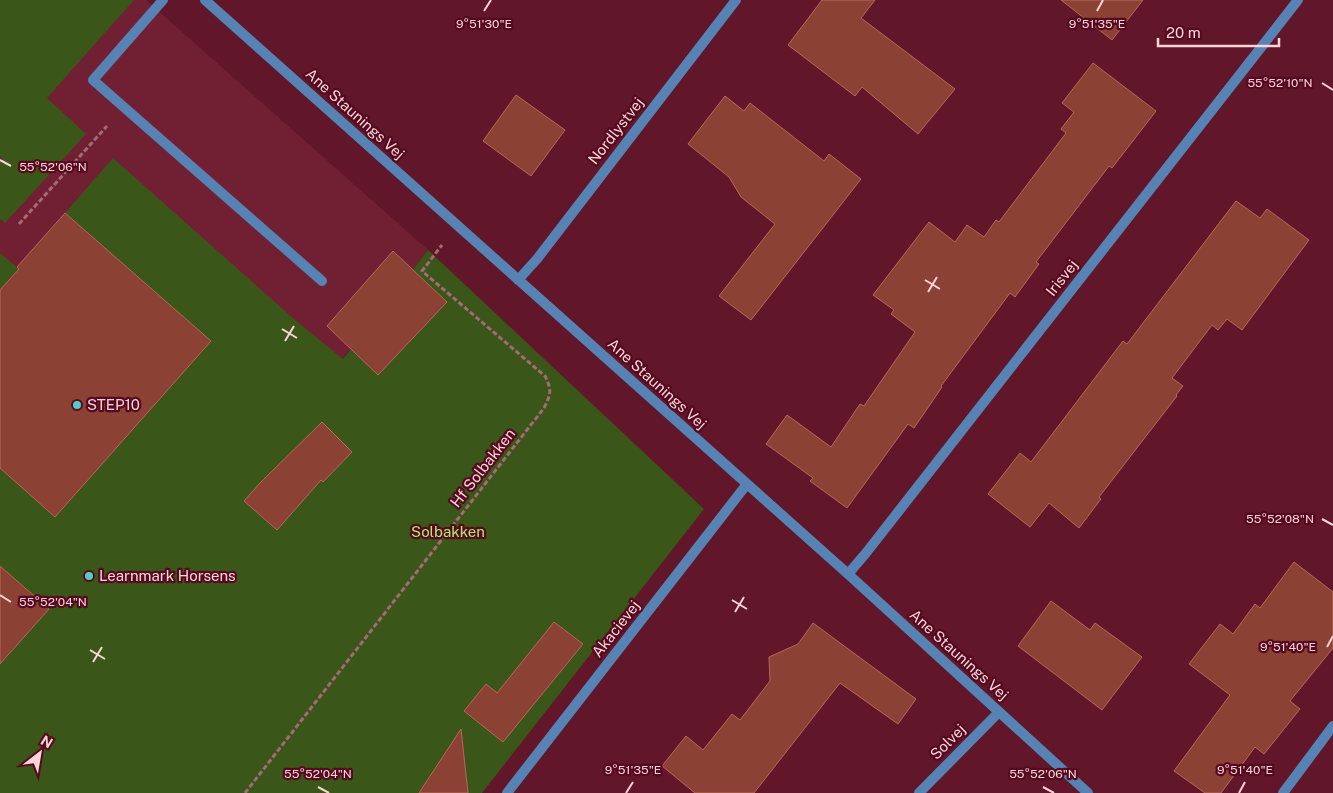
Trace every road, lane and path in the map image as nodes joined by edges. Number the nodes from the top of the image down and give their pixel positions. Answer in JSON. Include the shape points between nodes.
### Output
{"nodes":[{"id":1,"x":163,"y":0,"type":"edge"},
{"id":2,"x":205,"y":0,"type":"edge"},
{"id":3,"x":736,"y":0,"type":"edge"},
{"id":4,"x":1298,"y":0,"type":"edge"},
{"id":5,"x":124,"y":107,"type":"junction"},
{"id":6,"x":19,"y":224,"type":"dead end"},
{"id":7,"x":422,"y":271,"type":"dead end"},
{"id":8,"x":518,"y":280,"type":"junction"},
{"id":9,"x":322,"y":281,"type":"dead end"},
{"id":10,"x":747,"y":484,"type":"junction"},
{"id":11,"x":848,"y":574,"type":"junction"},
{"id":12,"x":999,"y":712,"type":"junction"},
{"id":13,"x":1333,"y":726,"type":"edge"},
{"id":14,"x":245,"y":793,"type":"edge"},
{"id":15,"x":507,"y":793,"type":"edge"},
{"id":16,"x":918,"y":793,"type":"edge"},
{"id":17,"x":1088,"y":793,"type":"edge"},
{"id":18,"x":1283,"y":793,"type":"edge"}],
"edges":[{"from":1,"to":5,"type":"street","via":[[93,80]]},
{"from":2,"to":8,"type":"street","name":"Ane Staunings Vej"},
{"from":3,"to":8,"type":"street","name":"Nordlystvej"},
{"from":4,"to":11,"type":"street","name":"Irisvej"},
{"from":5,"to":6,"type":"path"},
{"from":5,"to":9,"type":"street"},
{"from":7,"to":14,"type":"path","name":"Hf Solbakken","via":[[545,376],[550,396],[544,408]]},
{"from":8,"to":10,"type":"street","name":"Ane Staunings Vej"},
{"from":10,"to":11,"type":"street","name":"Ane Staunings Vej"},
{"from":10,"to":15,"type":"street","name":"Akacievej"},
{"from":11,"to":12,"type":"street","name":"Ane Staunings Vej"},
{"from":12,"to":16,"type":"street","name":"Solvej"},
{"from":12,"to":17,"type":"street","name":"Ane Staunings Vej"},
{"from":13,"to":18,"type":"street"}]}
